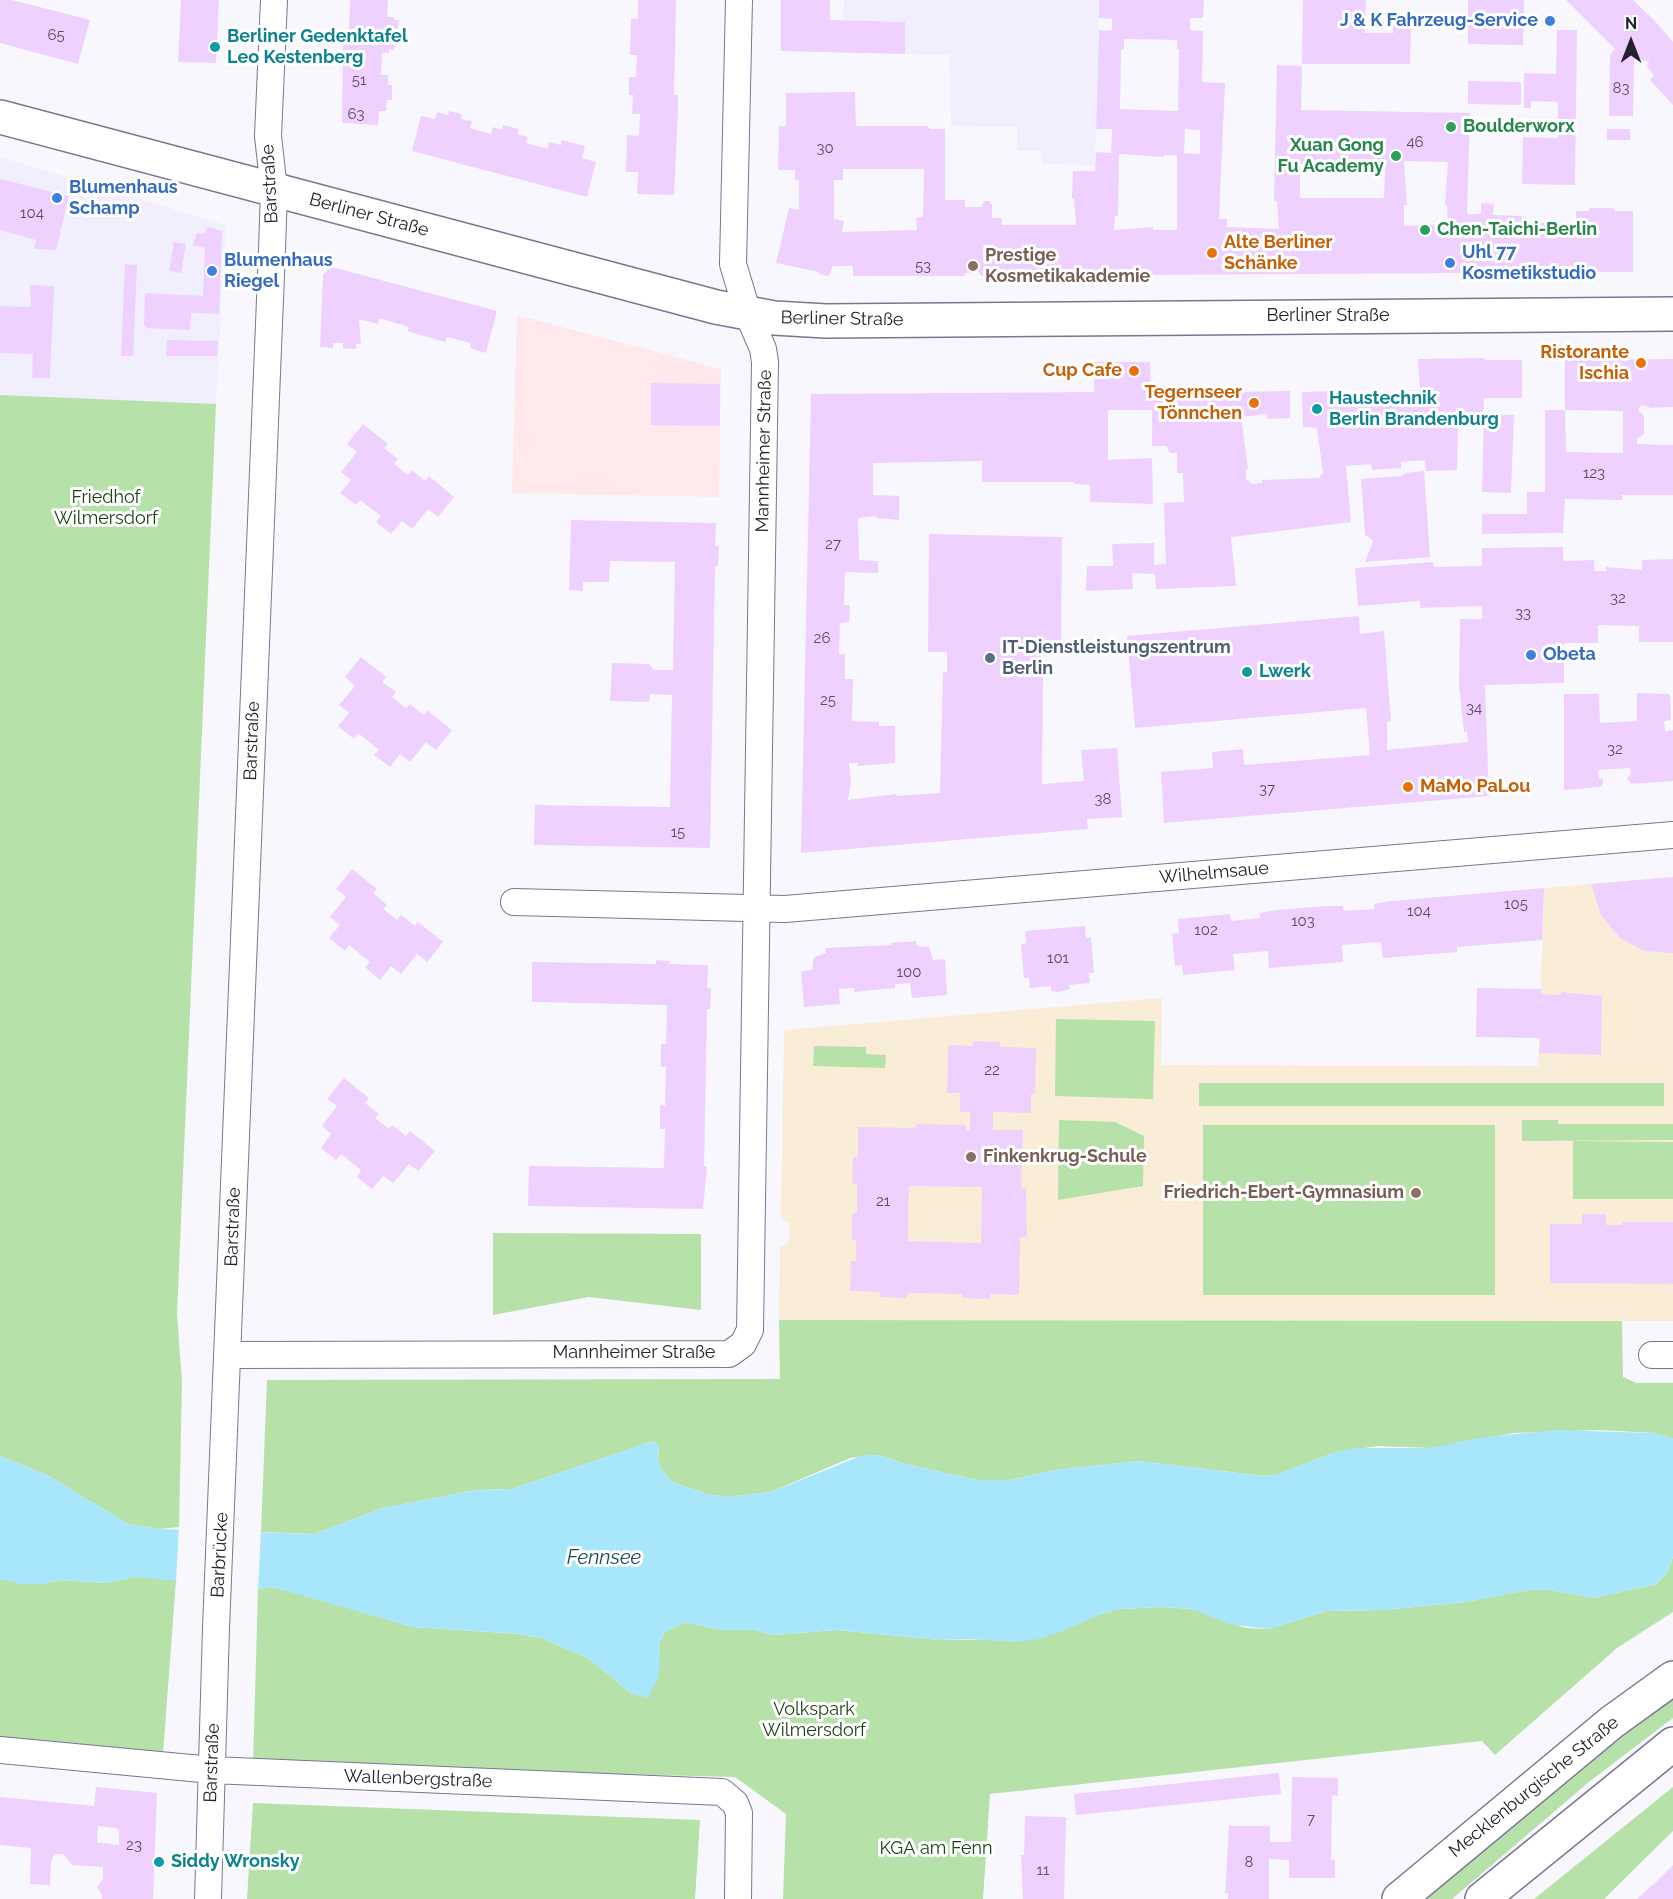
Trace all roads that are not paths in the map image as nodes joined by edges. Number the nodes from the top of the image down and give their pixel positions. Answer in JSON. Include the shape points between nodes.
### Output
{"nodes":[{"id":1,"x":274,"y":0,"type":"edge"},
{"id":2,"x":739,"y":0,"type":"edge"},
{"id":3,"x":0,"y":117,"type":"edge"},
{"id":4,"x":274,"y":190,"type":"junction"},
{"id":5,"x":748,"y":314,"type":"junction"},
{"id":6,"x":1673,"y":314,"type":"edge"},
{"id":7,"x":1673,"y":835,"type":"edge"},
{"id":8,"x":514,"y":902,"type":"dead end"},
{"id":9,"x":756,"y":908,"type":"junction"},
{"id":10,"x":228,"y":1355,"type":"junction"},
{"id":11,"x":223,"y":1483,"type":"joint"},
{"id":12,"x":216,"y":1628,"type":"joint"},
{"id":13,"x":1673,"y":1678,"type":"edge"},
{"id":14,"x":1673,"y":1744,"type":"edge"},
{"id":15,"x":0,"y":1750,"type":"edge"},
{"id":16,"x":212,"y":1770,"type":"junction"},
{"id":17,"x":208,"y":1899,"type":"edge"},
{"id":18,"x":738,"y":1899,"type":"edge"},
{"id":19,"x":1399,"y":1899,"type":"edge"},
{"id":20,"x":1482,"y":1899,"type":"edge"}],
"edges":[{"from":1,"to":4,"type":"street","name":"Barstraße","via":[[268,136]]},
{"from":2,"to":5,"type":"street","name":"Mannheimer Straße","via":[[733,264]]},
{"from":3,"to":4,"type":"street","name":"Berliner Straße"},
{"from":4,"to":5,"type":"street","name":"Berliner Straße"},
{"from":4,"to":10,"type":"street","name":"Barstraße"},
{"from":5,"to":6,"type":"street","name":"Berliner Straße","via":[[809,321]]},
{"from":5,"to":9,"type":"street","name":"Mannheimer Straße","via":[[764,349],[765,362]]},
{"from":7,"to":9,"type":"street","name":"Wilhelmsaue","via":[[785,909]]},
{"from":8,"to":9,"type":"street"},
{"from":9,"to":10,"type":"street","name":"Mannheimer Straße","via":[[751,1305],[750,1330],[743,1344],[729,1354]]},
{"from":10,"to":11,"type":"street","name":"Barstraße"},
{"from":11,"to":12,"type":"street","name":"Barbrücke"},
{"from":12,"to":16,"type":"street","name":"Barstraße"},
{"from":13,"to":19,"type":"street","name":"Mecklenburgische Straße","via":[[1612,1722]]},
{"from":14,"to":20,"type":"street"},
{"from":15,"to":16,"type":"street","name":"Wallenbergstraße"},
{"from":16,"to":17,"type":"street","name":"Barstraße"},
{"from":16,"to":18,"type":"street","name":"Wallenbergstraße","via":[[722,1792],[735,1803],[739,1813]]}]}
